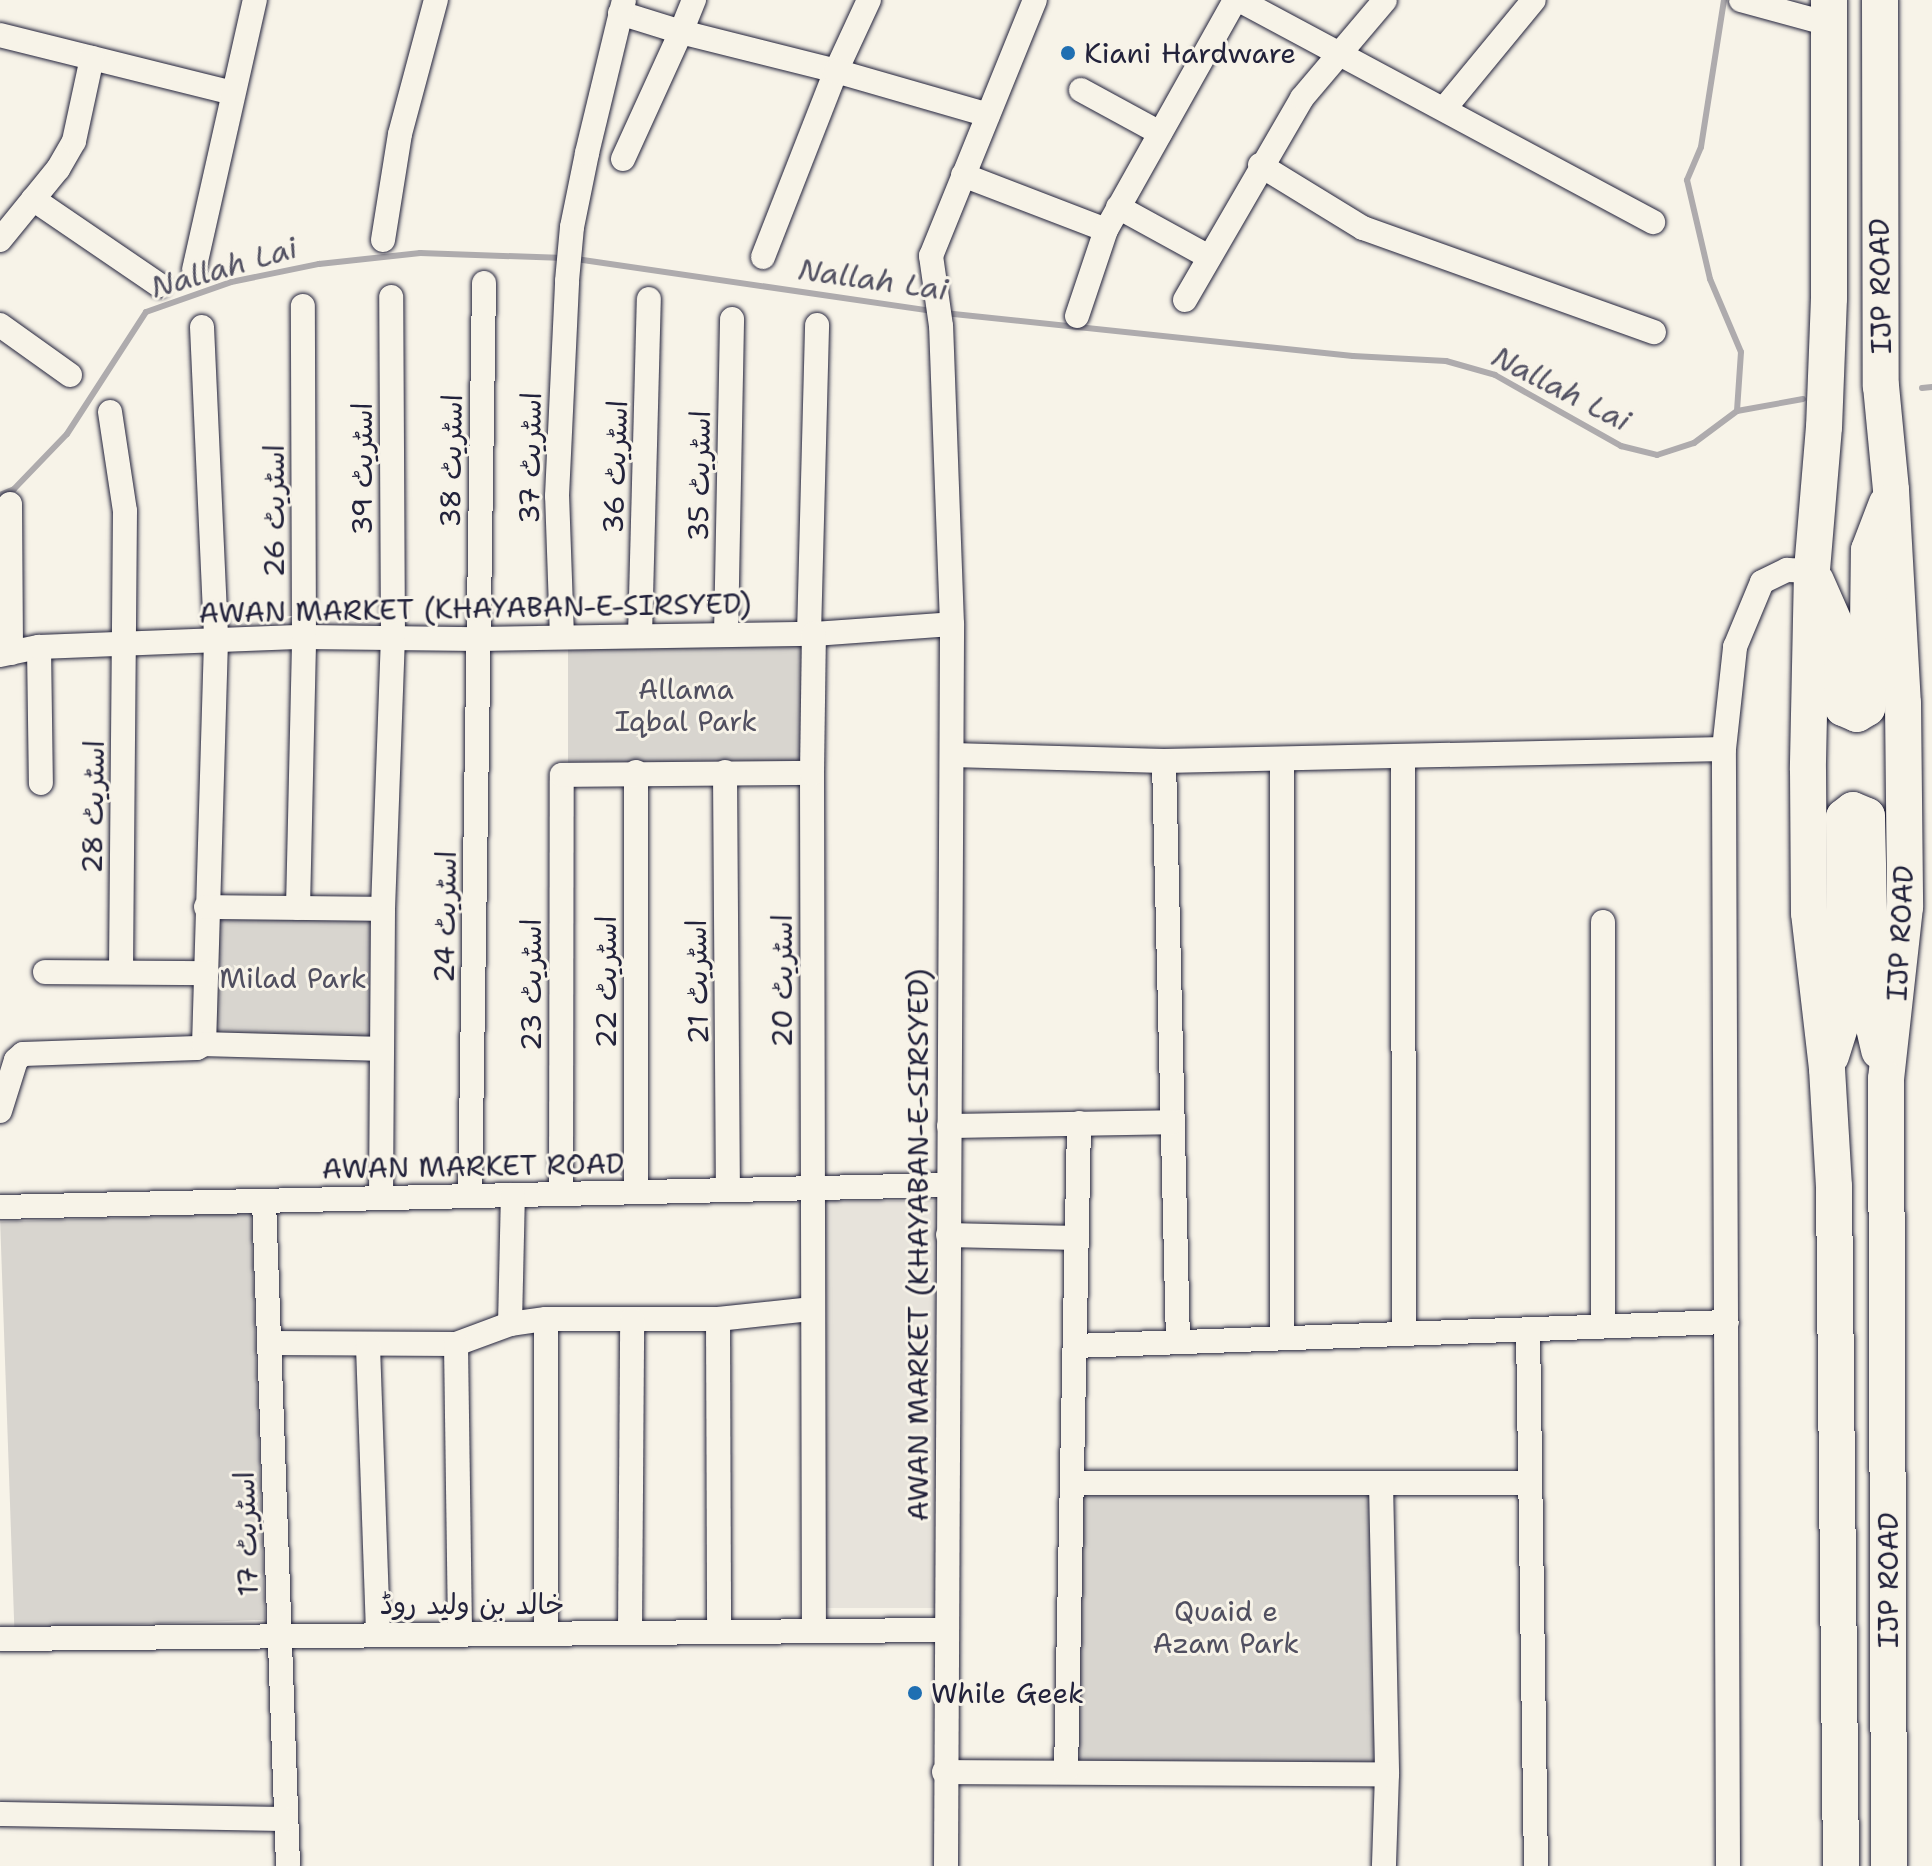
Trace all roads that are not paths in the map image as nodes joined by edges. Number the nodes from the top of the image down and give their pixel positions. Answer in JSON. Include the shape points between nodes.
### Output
{"nodes":[{"id":1,"x":255,"y":0,"type":"edge"},
{"id":2,"x":436,"y":0,"type":"edge"},
{"id":3,"x":694,"y":0,"type":"edge"},
{"id":4,"x":869,"y":0,"type":"edge"},
{"id":5,"x":1035,"y":0,"type":"edge"},
{"id":6,"x":1237,"y":0,"type":"edge"},
{"id":7,"x":1385,"y":0,"type":"edge"},
{"id":8,"x":1534,"y":0,"type":"edge"},
{"id":9,"x":1741,"y":0,"type":"edge"},
{"id":10,"x":1880,"y":0,"type":"edge"},
{"id":11,"x":622,"y":7,"type":"edge"},
{"id":12,"x":1829,"y":12,"type":"edge"},
{"id":13,"x":681,"y":32,"type":"junction"},
{"id":14,"x":0,"y":35,"type":"edge"},
{"id":15,"x":1340,"y":54,"type":"junction"},
{"id":16,"x":92,"y":58,"type":"junction"},
{"id":17,"x":836,"y":71,"type":"junction"},
{"id":18,"x":1081,"y":90,"type":"dead end"},
{"id":19,"x":233,"y":93,"type":"junction"},
{"id":20,"x":1444,"y":109,"type":"junction"},
{"id":21,"x":988,"y":115,"type":"junction"},
{"id":22,"x":1160,"y":133,"type":"junction"},
{"id":23,"x":623,"y":159,"type":"dead end"},
{"id":24,"x":1260,"y":165,"type":"junction"},
{"id":25,"x":963,"y":175,"type":"junction"},
{"id":26,"x":33,"y":199,"type":"junction"},
{"id":27,"x":1118,"y":207,"type":"junction"},
{"id":28,"x":1653,"y":222,"type":"dead end"},
{"id":29,"x":1106,"y":230,"type":"junction"},
{"id":30,"x":0,"y":240,"type":"edge"},
{"id":31,"x":383,"y":240,"type":"dead end"},
{"id":32,"x":763,"y":257,"type":"dead end"},
{"id":33,"x":1209,"y":257,"type":"junction"},
{"id":34,"x":194,"y":270,"type":"dead end"},
{"id":35,"x":484,"y":283,"type":"dead end"},
{"id":36,"x":159,"y":285,"type":"dead end"},
{"id":37,"x":391,"y":297,"type":"dead end"},
{"id":38,"x":649,"y":299,"type":"dead end"},
{"id":39,"x":1185,"y":300,"type":"dead end"},
{"id":40,"x":303,"y":306,"type":"dead end"},
{"id":41,"x":1077,"y":316,"type":"dead end"},
{"id":42,"x":732,"y":319,"type":"dead end"},
{"id":43,"x":0,"y":325,"type":"edge"},
{"id":44,"x":817,"y":325,"type":"dead end"},
{"id":45,"x":202,"y":327,"type":"dead end"},
{"id":46,"x":1654,"y":332,"type":"dead end"},
{"id":47,"x":70,"y":375,"type":"dead end"},
{"id":48,"x":110,"y":412,"type":"dead end"},
{"id":49,"x":1891,"y":490,"type":"junction"},
{"id":50,"x":10,"y":504,"type":"dead end"},
{"id":51,"x":1812,"y":571,"type":"junction"},
{"id":52,"x":952,"y":624,"type":"junction"},
{"id":53,"x":812,"y":634,"type":"junction"},
{"id":54,"x":726,"y":635,"type":"junction"},
{"id":55,"x":640,"y":636,"type":"junction"},
{"id":56,"x":304,"y":637,"type":"junction"},
{"id":57,"x":562,"y":637,"type":"junction"},
{"id":58,"x":478,"y":639,"type":"junction"},
{"id":59,"x":393,"y":640,"type":"junction"},
{"id":60,"x":216,"y":641,"type":"junction"},
{"id":61,"x":126,"y":643,"type":"junction"},
{"id":62,"x":39,"y":647,"type":"junction"},
{"id":63,"x":6,"y":654,"type":"edge"},
{"id":64,"x":1724,"y":749,"type":"junction"},
{"id":65,"x":952,"y":755,"type":"junction"},
{"id":66,"x":1403,"y":757,"type":"junction"},
{"id":67,"x":1282,"y":759,"type":"junction"},
{"id":68,"x":1164,"y":761,"type":"junction"},
{"id":69,"x":636,"y":772,"type":"junction"},
{"id":70,"x":725,"y":772,"type":"junction"},
{"id":71,"x":812,"y":773,"type":"junction"},
{"id":72,"x":41,"y":783,"type":"dead end"},
{"id":73,"x":206,"y":907,"type":"junction"},
{"id":74,"x":298,"y":908,"type":"junction"},
{"id":75,"x":383,"y":909,"type":"junction"},
{"id":76,"x":1603,"y":922,"type":"dead end"},
{"id":77,"x":45,"y":972,"type":"dead end"},
{"id":78,"x":121,"y":972,"type":"junction"},
{"id":79,"x":205,"y":973,"type":"junction"},
{"id":80,"x":204,"y":1044,"type":"junction"},
{"id":81,"x":382,"y":1049,"type":"junction"},
{"id":82,"x":1827,"y":1069,"type":"junction"},
{"id":83,"x":1886,"y":1079,"type":"junction"},
{"id":84,"x":0,"y":1111,"type":"edge"},
{"id":85,"x":1173,"y":1122,"type":"junction"},
{"id":86,"x":1079,"y":1123,"type":"junction"},
{"id":87,"x":949,"y":1126,"type":"junction"},
{"id":88,"x":948,"y":1185,"type":"junction"},
{"id":89,"x":812,"y":1188,"type":"junction"},
{"id":90,"x":728,"y":1190,"type":"junction"},
{"id":91,"x":636,"y":1192,"type":"junction"},
{"id":92,"x":561,"y":1194,"type":"junction"},
{"id":93,"x":513,"y":1195,"type":"junction"},
{"id":94,"x":470,"y":1196,"type":"junction"},
{"id":95,"x":381,"y":1198,"type":"junction"},
{"id":96,"x":264,"y":1201,"type":"junction"},
{"id":97,"x":0,"y":1207,"type":"edge"},
{"id":98,"x":948,"y":1235,"type":"junction"},
{"id":99,"x":1077,"y":1238,"type":"junction"},
{"id":100,"x":812,"y":1309,"type":"junction"},
{"id":101,"x":546,"y":1319,"type":"junction"},
{"id":102,"x":718,"y":1319,"type":"junction"},
{"id":103,"x":632,"y":1320,"type":"junction"},
{"id":104,"x":1727,"y":1322,"type":"junction"},
{"id":105,"x":510,"y":1324,"type":"junction"},
{"id":106,"x":1603,"y":1326,"type":"junction"},
{"id":107,"x":1528,"y":1329,"type":"junction"},
{"id":108,"x":1404,"y":1334,"type":"junction"},
{"id":109,"x":1282,"y":1338,"type":"junction"},
{"id":110,"x":1178,"y":1342,"type":"junction"},
{"id":111,"x":270,"y":1343,"type":"junction"},
{"id":112,"x":456,"y":1344,"type":"junction"},
{"id":113,"x":368,"y":1346,"type":"junction"},
{"id":114,"x":1075,"y":1346,"type":"junction"},
{"id":115,"x":1072,"y":1483,"type":"junction"},
{"id":116,"x":1381,"y":1483,"type":"junction"},
{"id":117,"x":1528,"y":1483,"type":"junction"},
{"id":118,"x":945,"y":1630,"type":"junction"},
{"id":119,"x":814,"y":1631,"type":"junction"},
{"id":120,"x":719,"y":1632,"type":"junction"},
{"id":121,"x":546,"y":1633,"type":"junction"},
{"id":122,"x":630,"y":1633,"type":"junction"},
{"id":123,"x":378,"y":1634,"type":"junction"},
{"id":124,"x":460,"y":1634,"type":"junction"},
{"id":125,"x":279,"y":1635,"type":"junction"},
{"id":126,"x":0,"y":1639,"type":"edge"},
{"id":127,"x":944,"y":1772,"type":"junction"},
{"id":128,"x":1066,"y":1772,"type":"junction"},
{"id":129,"x":1387,"y":1774,"type":"junction"},
{"id":130,"x":0,"y":1814,"type":"edge"},
{"id":131,"x":284,"y":1819,"type":"junction"},
{"id":132,"x":288,"y":1866,"type":"edge"},
{"id":133,"x":946,"y":1866,"type":"edge"},
{"id":134,"x":1384,"y":1866,"type":"edge"},
{"id":135,"x":1536,"y":1866,"type":"edge"},
{"id":136,"x":1728,"y":1866,"type":"edge"},
{"id":137,"x":1841,"y":1866,"type":"edge"},
{"id":138,"x":1889,"y":1866,"type":"edge"}],
"edges":[{"from":1,"to":19,"type":"street"},
{"from":2,"to":31,"type":"street","via":[[400,134]]},
{"from":3,"to":13,"type":"street"},
{"from":4,"to":17,"type":"street"},
{"from":5,"to":21,"type":"street","name":"AWAN MARKET (KHAYABAN-E-SIRSYED)"},
{"from":6,"to":15,"type":"street"},
{"from":6,"to":22,"type":"street"},
{"from":7,"to":15,"type":"street"},
{"from":8,"to":20,"type":"street"},
{"from":9,"to":12,"type":"street","via":[[1779,12]]},
{"from":10,"to":49,"type":"highway","name":"IJP ROAD","via":[[1881,386]]},
{"from":11,"to":13,"type":"street"},
{"from":11,"to":57,"type":"street","name":"اسٹریٹ 37","via":[[572,227],[557,496]]},
{"from":12,"to":51,"type":"highway","name":"IJP ROAD","via":[[1829,313]]},
{"from":13,"to":17,"type":"street"},
{"from":13,"to":23,"type":"street"},
{"from":14,"to":16,"type":"street"},
{"from":15,"to":20,"type":"street"},
{"from":15,"to":24,"type":"street","via":[[1302,98]]},
{"from":16,"to":19,"type":"street"},
{"from":16,"to":26,"type":"street","via":[[74,141]]},
{"from":17,"to":21,"type":"street"},
{"from":17,"to":32,"type":"street"},
{"from":18,"to":22,"type":"street"},
{"from":19,"to":34,"type":"street"},
{"from":20,"to":28,"type":"street"},
{"from":21,"to":25,"type":"street","name":"AWAN MARKET (KHAYABAN-E-SIRSYED)"},
{"from":22,"to":27,"type":"street"},
{"from":24,"to":33,"type":"street"},
{"from":24,"to":46,"type":"street","via":[[1363,228]]},
{"from":25,"to":29,"type":"street"},
{"from":25,"to":52,"type":"street","name":"AWAN MARKET (KHAYABAN-E-SIRSYED)","via":[[931,256],[941,326]]},
{"from":26,"to":30,"type":"street"},
{"from":26,"to":36,"type":"street"},
{"from":27,"to":29,"type":"street"},
{"from":27,"to":33,"type":"street"},
{"from":29,"to":41,"type":"street"},
{"from":33,"to":39,"type":"street"},
{"from":35,"to":58,"type":"street","name":"اسٹریٹ 38"},
{"from":37,"to":59,"type":"street","name":"اسٹریٹ 39"},
{"from":38,"to":55,"type":"street","name":"اسٹریٹ 36"},
{"from":40,"to":56,"type":"street","name":"اسٹریٹ 26"},
{"from":42,"to":54,"type":"street","name":"اسٹریٹ 35"},
{"from":43,"to":47,"type":"street"},
{"from":44,"to":53,"type":"street","name":"اسٹریٹ 20"},
{"from":45,"to":60,"type":"street"},
{"from":48,"to":61,"type":"street","name":"اسٹریٹ 28","via":[[125,511]]},
{"from":49,"to":51,"type":"highway","via":[[1869,550],[1867,708],[1857,714],[1843,708],[1842,640]]},
{"from":49,"to":83,"type":"highway","name":"IJP ROAD","via":[[1903,703],[1905,907]]},
{"from":50,"to":63,"type":"street"},
{"from":51,"to":64,"type":"street","via":[[1787,570],[1762,582],[1735,647]]},
{"from":51,"to":82,"type":"highway","name":"IJP ROAD","via":[[1809,913]]},
{"from":52,"to":53,"type":"street","name":"AWAN MARKET (KHAYABAN-E-SIRSYED)"},
{"from":52,"to":65,"type":"street","name":"AWAN MARKET (KHAYABAN-E-SIRSYED)"},
{"from":53,"to":54,"type":"street","name":"AWAN MARKET (KHAYABAN-E-SIRSYED)"},
{"from":53,"to":71,"type":"street","name":"اسٹریٹ 20"},
{"from":54,"to":55,"type":"street","name":"AWAN MARKET (KHAYABAN-E-SIRSYED)"},
{"from":55,"to":57,"type":"street","name":"AWAN MARKET (KHAYABAN-E-SIRSYED)"},
{"from":56,"to":59,"type":"street","name":"AWAN MARKET (KHAYABAN-E-SIRSYED)"},
{"from":56,"to":60,"type":"street","name":"AWAN MARKET (KHAYABAN-E-SIRSYED)"},
{"from":56,"to":74,"type":"street","name":"اسٹریٹ 26"},
{"from":57,"to":58,"type":"street","name":"AWAN MARKET (KHAYABAN-E-SIRSYED)"},
{"from":58,"to":59,"type":"street","name":"AWAN MARKET (KHAYABAN-E-SIRSYED)"},
{"from":58,"to":94,"type":"street","name":"اسٹریٹ 24"},
{"from":59,"to":75,"type":"street","name":"اسٹریٹ 39"},
{"from":60,"to":61,"type":"street","name":"AWAN MARKET (KHAYABAN-E-SIRSYED)"},
{"from":60,"to":73,"type":"street"},
{"from":61,"to":62,"type":"street","name":"AWAN MARKET (KHAYABAN-E-SIRSYED)"},
{"from":61,"to":78,"type":"street","name":"اسٹریٹ 28"},
{"from":62,"to":63,"type":"street","name":"AWAN MARKET (KHAYABAN-E-SIRSYED)"},
{"from":62,"to":72,"type":"street"},
{"from":64,"to":66,"type":"street"},
{"from":64,"to":104,"type":"street"},
{"from":65,"to":68,"type":"street"},
{"from":65,"to":87,"type":"street","name":"AWAN MARKET (KHAYABAN-E-SIRSYED)"},
{"from":66,"to":67,"type":"street"},
{"from":66,"to":108,"type":"street"},
{"from":67,"to":68,"type":"street"},
{"from":67,"to":109,"type":"street"},
{"from":68,"to":85,"type":"street"},
{"from":69,"to":70,"type":"street"},
{"from":69,"to":91,"type":"street","name":"اسٹریٹ 22"},
{"from":69,"to":92,"type":"street","name":"اسٹریٹ 23","via":[[562,775]]},
{"from":70,"to":71,"type":"street"},
{"from":70,"to":90,"type":"street","name":"اسٹریٹ 21"},
{"from":71,"to":89,"type":"street","name":"اسٹریٹ 20"},
{"from":73,"to":74,"type":"street"},
{"from":73,"to":79,"type":"street"},
{"from":74,"to":75,"type":"street"},
{"from":75,"to":81,"type":"street","name":"اسٹریٹ 39"},
{"from":76,"to":106,"type":"street"},
{"from":77,"to":78,"type":"street"},
{"from":78,"to":79,"type":"street"},
{"from":79,"to":80,"type":"street"},
{"from":80,"to":81,"type":"street"},
{"from":80,"to":84,"type":"street","via":[[23,1054],[16,1060]]},
{"from":81,"to":95,"type":"street","name":"اسٹریٹ 39"},
{"from":82,"to":83,"type":"highway","via":[[1845,1011],[1844,817],[1859,810],[1867,816],[1871,1015]]},
{"from":82,"to":137,"type":"highway","name":"IJP ROAD","via":[[1834,1187]]},
{"from":83,"to":138,"type":"highway","name":"IJP ROAD"},
{"from":85,"to":86,"type":"street"},
{"from":85,"to":110,"type":"street"},
{"from":86,"to":87,"type":"street"},
{"from":86,"to":99,"type":"street"},
{"from":87,"to":88,"type":"street","name":"AWAN MARKET (KHAYABAN-E-SIRSYED)"},
{"from":88,"to":89,"type":"street","name":"AWAN MARKET ROAD"},
{"from":88,"to":98,"type":"street","name":"AWAN MARKET (KHAYABAN-E-SIRSYED)"},
{"from":89,"to":90,"type":"street","name":"AWAN MARKET ROAD"},
{"from":89,"to":100,"type":"street","name":"اسٹریٹ 20"},
{"from":90,"to":91,"type":"street","name":"AWAN MARKET ROAD"},
{"from":91,"to":92,"type":"street","name":"AWAN MARKET ROAD"},
{"from":92,"to":93,"type":"street","name":"AWAN MARKET ROAD"},
{"from":93,"to":94,"type":"street","name":"AWAN MARKET ROAD"},
{"from":93,"to":105,"type":"street"},
{"from":94,"to":95,"type":"street","name":"AWAN MARKET ROAD"},
{"from":95,"to":96,"type":"street","name":"AWAN MARKET ROAD"},
{"from":96,"to":97,"type":"street","name":"AWAN MARKET ROAD"},
{"from":96,"to":111,"type":"street","name":"اسٹریٹ 17"},
{"from":98,"to":99,"type":"street"},
{"from":98,"to":118,"type":"street","name":"AWAN MARKET (KHAYABAN-E-SIRSYED)"},
{"from":99,"to":114,"type":"street"},
{"from":100,"to":102,"type":"street"},
{"from":100,"to":119,"type":"street","name":"اسٹریٹ 20"},
{"from":101,"to":103,"type":"street"},
{"from":101,"to":105,"type":"street"},
{"from":101,"to":121,"type":"street"},
{"from":102,"to":103,"type":"street"},
{"from":102,"to":120,"type":"street"},
{"from":103,"to":122,"type":"street"},
{"from":104,"to":106,"type":"street"},
{"from":104,"to":136,"type":"street"},
{"from":105,"to":112,"type":"street"},
{"from":106,"to":107,"type":"street"},
{"from":107,"to":108,"type":"street"},
{"from":107,"to":117,"type":"street"},
{"from":108,"to":109,"type":"street"},
{"from":109,"to":110,"type":"street"},
{"from":110,"to":114,"type":"street"},
{"from":111,"to":113,"type":"street"},
{"from":111,"to":125,"type":"street","name":"اسٹریٹ 17"},
{"from":112,"to":113,"type":"street"},
{"from":112,"to":124,"type":"street"},
{"from":113,"to":123,"type":"street"},
{"from":114,"to":115,"type":"street"},
{"from":115,"to":116,"type":"street"},
{"from":115,"to":128,"type":"street"},
{"from":116,"to":117,"type":"street"},
{"from":116,"to":129,"type":"street"},
{"from":117,"to":135,"type":"street"},
{"from":118,"to":119,"type":"street","name":"خالد بن ولید روڈ"},
{"from":118,"to":127,"type":"street","name":"AWAN MARKET (KHAYABAN-E-SIRSYED)"},
{"from":119,"to":120,"type":"street","name":"خالد بن ولید روڈ"},
{"from":120,"to":122,"type":"street","name":"خالد بن ولید روڈ"},
{"from":121,"to":122,"type":"street","name":"خالد بن ولید روڈ"},
{"from":121,"to":124,"type":"street","name":"خالد بن ولید روڈ"},
{"from":123,"to":124,"type":"street","name":"خالد بن ولید روڈ"},
{"from":123,"to":125,"type":"street","name":"خالد بن ولید روڈ"},
{"from":125,"to":126,"type":"street","name":"خالد بن ولید روڈ"},
{"from":125,"to":131,"type":"street","name":"اسٹریٹ 17"},
{"from":127,"to":128,"type":"street"},
{"from":127,"to":133,"type":"street","name":"AWAN MARKET (KHAYABAN-E-SIRSYED)"},
{"from":128,"to":129,"type":"street"},
{"from":129,"to":134,"type":"street"},
{"from":130,"to":131,"type":"street"},
{"from":131,"to":132,"type":"street","name":"اسٹریٹ 17"}]}
